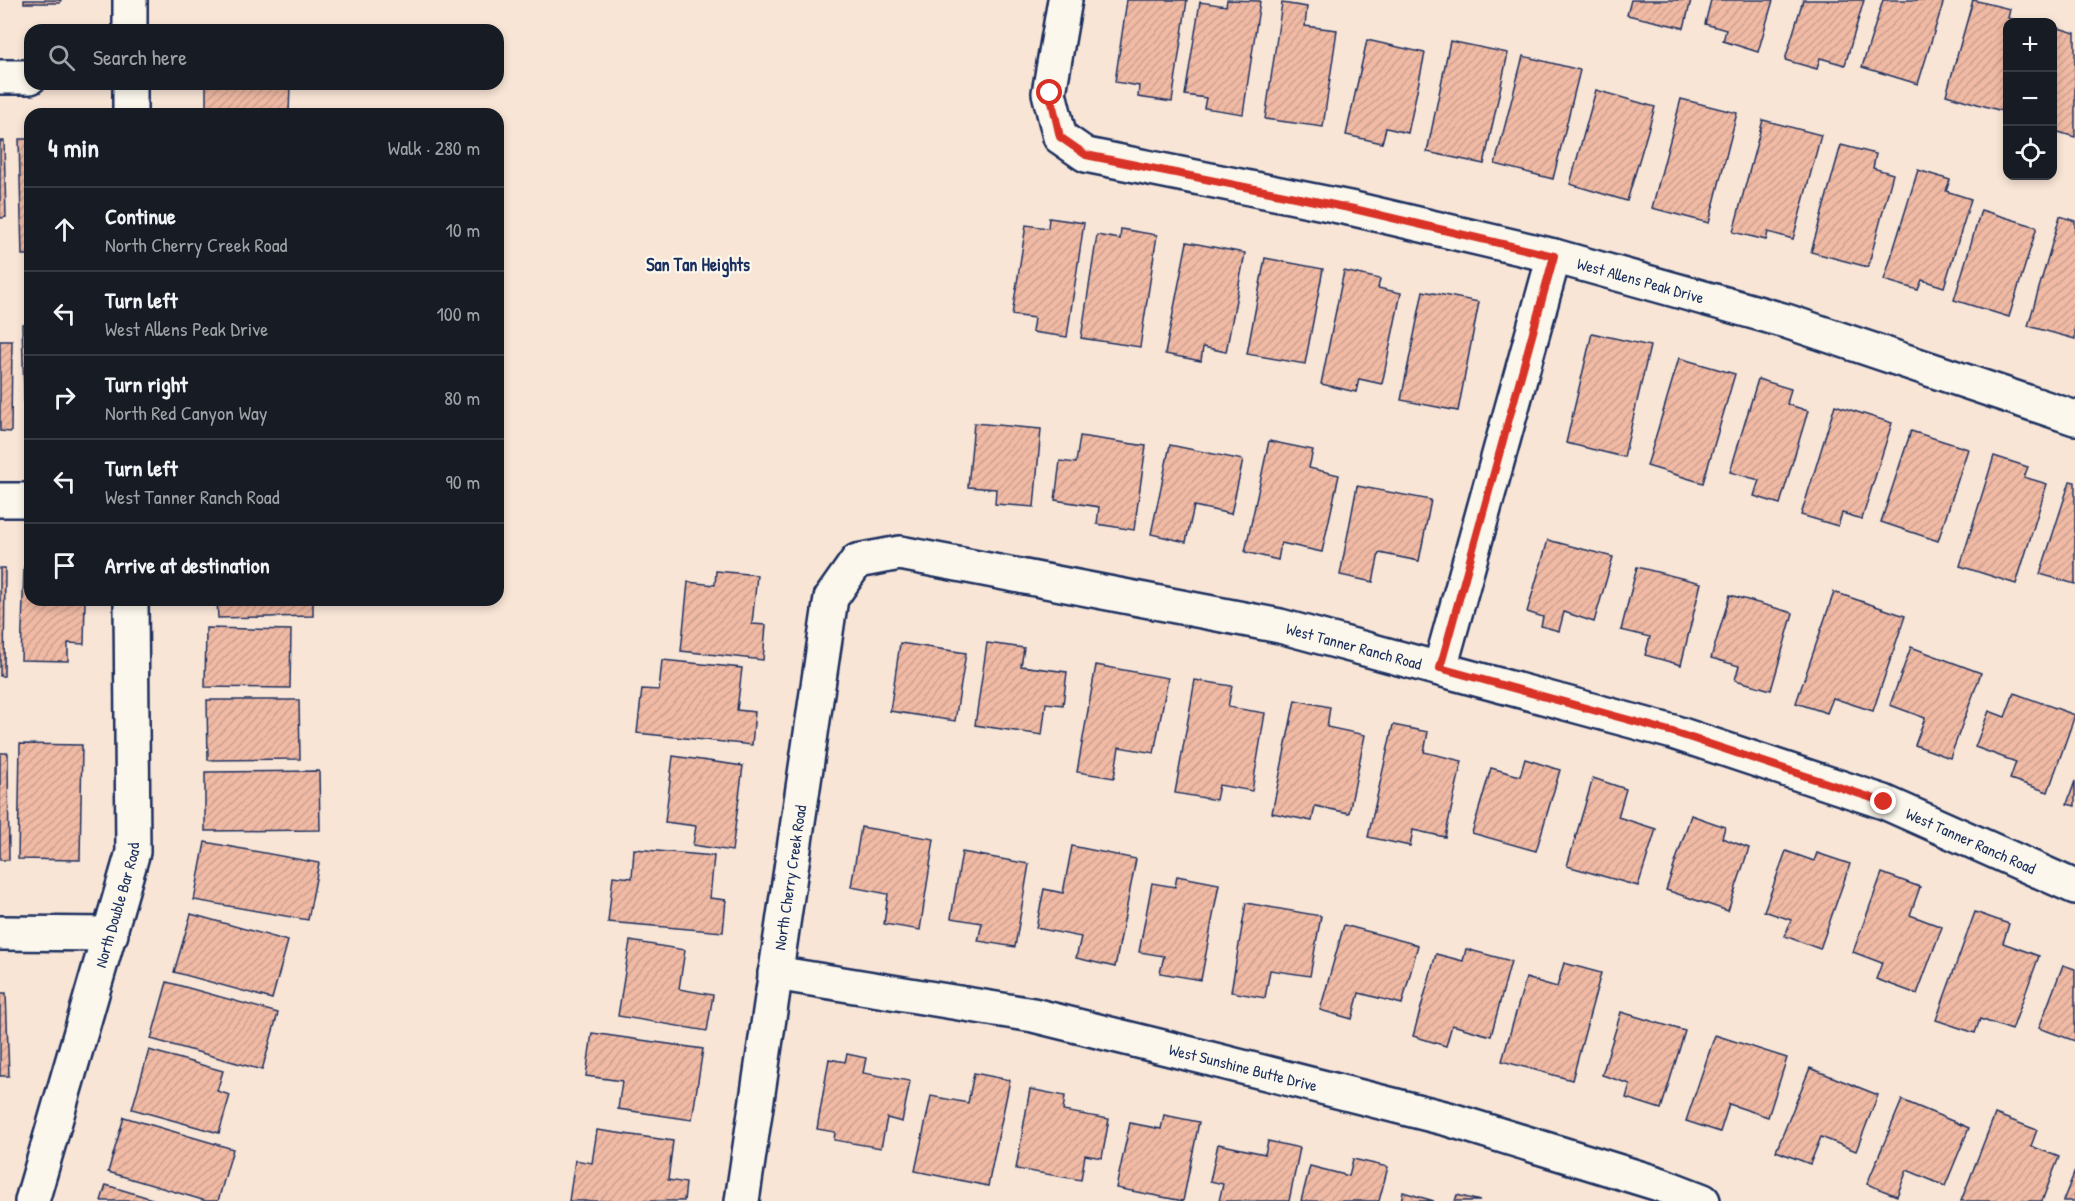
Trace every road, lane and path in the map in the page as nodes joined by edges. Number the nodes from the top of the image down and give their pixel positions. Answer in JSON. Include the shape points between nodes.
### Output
{"nodes":[{"id":1,"x":130,"y":0,"type":"edge"},
{"id":2,"x":1065,"y":0,"type":"edge"},
{"id":3,"x":130,"y":24,"type":"edge"},
{"id":4,"x":0,"y":76,"type":"edge"},
{"id":5,"x":24,"y":77,"type":"edge"},
{"id":6,"x":130,"y":90,"type":"edge"},
{"id":7,"x":130,"y":108,"type":"edge"},
{"id":8,"x":1554,"y":256,"type":"junction"},
{"id":9,"x":2075,"y":418,"type":"edge"},
{"id":10,"x":0,"y":500,"type":"edge"},
{"id":11,"x":24,"y":501,"type":"edge"},
{"id":12,"x":857,"y":561,"type":"joint"},
{"id":13,"x":131,"y":606,"type":"edge"},
{"id":14,"x":1440,"y":668,"type":"junction"},
{"id":15,"x":2075,"y":886,"type":"edge"},
{"id":16,"x":0,"y":933,"type":"edge"},
{"id":17,"x":111,"y":934,"type":"junction"},
{"id":18,"x":775,"y":973,"type":"junction"},
{"id":19,"x":32,"y":1201,"type":"edge"},
{"id":20,"x":742,"y":1201,"type":"edge"},
{"id":21,"x":1703,"y":1201,"type":"edge"}],
"edges":[{"from":1,"to":3,"type":"street"},
{"from":2,"to":8,"type":"street","name":"West Allens Peak Drive","via":[[1050,93],[1060,137],[1086,155],[1354,209]]},
{"from":4,"to":5,"type":"street"},
{"from":6,"to":7,"type":"street"},
{"from":8,"to":9,"type":"street","name":"West Allens Peak Drive","via":[[1786,321]]},
{"from":8,"to":14,"type":"street"},
{"from":10,"to":11,"type":"street"},
{"from":12,"to":14,"type":"street","name":"West Tanner Ranch Road","via":[[900,553],[1280,626]]},
{"from":12,"to":18,"type":"street","name":"North Cherry Creek Road","via":[[831,598]]},
{"from":13,"to":17,"type":"street","name":"North Double Bar Road","via":[[133,852]]},
{"from":14,"to":15,"type":"street","name":"West Tanner Ranch Road","via":[[1673,732],[1884,802]]},
{"from":16,"to":17,"type":"street"},
{"from":17,"to":19,"type":"street","name":"North Double Bar Road"},
{"from":18,"to":20,"type":"street","name":"North Cherry Creek Road"},
{"from":18,"to":21,"type":"street","name":"West Sunshine Butte Drive","via":[[1034,1015],[1448,1119]]}]}
